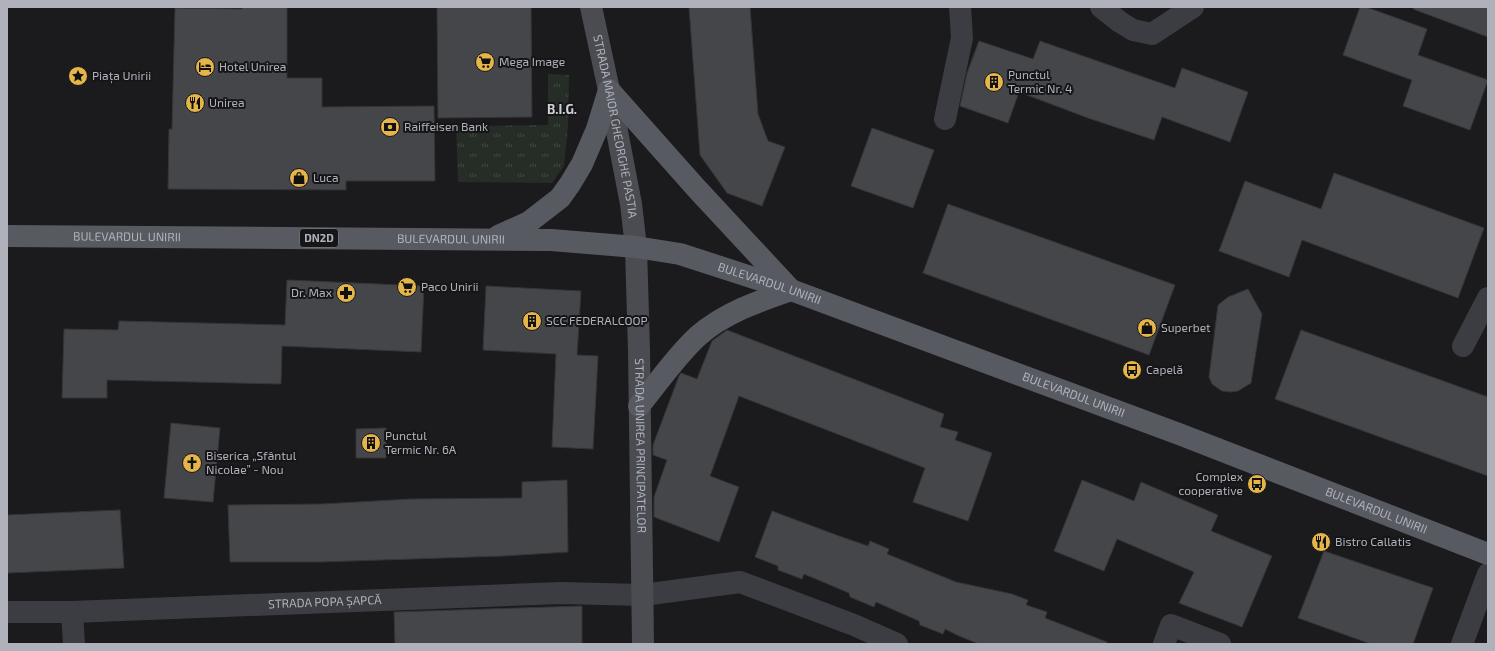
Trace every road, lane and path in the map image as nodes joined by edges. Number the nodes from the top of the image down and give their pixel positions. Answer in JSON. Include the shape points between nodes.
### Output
{"nodes":[{"id":1,"x":591,"y":7,"type":"edge"},
{"id":2,"x":960,"y":7,"type":"edge"},
{"id":3,"x":1102,"y":7,"type":"edge"},
{"id":4,"x":1193,"y":7,"type":"edge"},
{"id":5,"x":610,"y":90,"type":"junction"},
{"id":6,"x":946,"y":119,"type":"dead end"},
{"id":7,"x":7,"y":236,"type":"edge"},
{"id":8,"x":492,"y":238,"type":"junction"},
{"id":9,"x":636,"y":247,"type":"junction"},
{"id":10,"x":791,"y":290,"type":"junction"},
{"id":11,"x":1488,"y":298,"type":"edge"},
{"id":12,"x":1463,"y":346,"type":"dead end"},
{"id":13,"x":639,"y":406,"type":"junction"},
{"id":14,"x":1488,"y":554,"type":"edge"},
{"id":15,"x":1488,"y":574,"type":"edge"},
{"id":16,"x":643,"y":595,"type":"junction"},
{"id":17,"x":7,"y":612,"type":"edge"},
{"id":18,"x":72,"y":612,"type":"junction"},
{"id":19,"x":74,"y":644,"type":"edge"},
{"id":20,"x":643,"y":644,"type":"edge"},
{"id":21,"x":897,"y":644,"type":"edge"},
{"id":22,"x":1164,"y":644,"type":"edge"},
{"id":23,"x":1220,"y":644,"type":"edge"},
{"id":24,"x":1462,"y":644,"type":"edge"}],
"edges":[{"from":1,"to":5,"type":"main road","name":"STRADA MAIOR GHEORGHE PASTIA"},
{"from":2,"to":6,"type":"street","via":[[962,38]]},
{"from":3,"to":4,"type":"street","via":[[1133,30],[1152,34]]},
{"from":5,"to":8,"type":"main road","via":[[582,164],[560,198],[529,222]]},
{"from":5,"to":9,"type":"main road","name":"STRADA MAIOR GHEORGHE PASTIA"},
{"from":5,"to":10,"type":"main road"},
{"from":7,"to":8,"type":"main road","name":"BULEVARDUL UNIRII","number":"DN2D"},
{"from":8,"to":9,"type":"main road","name":"BULEVARDUL UNIRII"},
{"from":9,"to":10,"type":"main road","name":"BULEVARDUL UNIRII","via":[[680,254]]},
{"from":9,"to":13,"type":"main road","name":"STRADA UNIREA PRINCIPATELOR"},
{"from":10,"to":13,"type":"main road","via":[[761,300],[722,319],[699,335]]},
{"from":10,"to":14,"type":"main road","name":"BULEVARDUL UNIRII","via":[[1179,434]]},
{"from":11,"to":12,"type":"street"},
{"from":13,"to":16,"type":"main road","name":"STRADA UNIREA PRINCIPATELOR"},
{"from":15,"to":24,"type":"street"},
{"from":16,"to":18,"type":"street","name":"STRADA POPA ȘAPCĂ","via":[[561,593]]},
{"from":16,"to":20,"type":"main road","name":"STRADA UNIREA PRINCIPATELOR"},
{"from":16,"to":21,"type":"street","name":"STRADA POPA ȘAPCĂ","via":[[740,582]]},
{"from":17,"to":18,"type":"street","name":"STRADA POPA ȘAPCĂ"},
{"from":18,"to":19,"type":"street"},
{"from":22,"to":23,"type":"street","via":[[1171,625]]}]}
